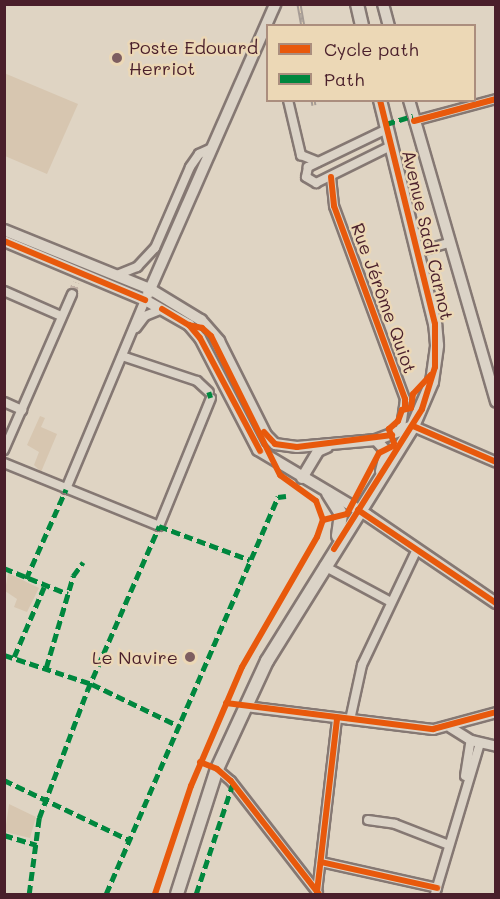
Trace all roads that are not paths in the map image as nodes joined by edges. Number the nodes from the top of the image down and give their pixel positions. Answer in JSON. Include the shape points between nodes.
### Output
{"nodes":[{"id":1,"x":265,"y":4,"type":"edge"},
{"id":2,"x":357,"y":4,"type":"edge"},
{"id":3,"x":383,"y":4,"type":"edge"},
{"id":4,"x":273,"y":10,"type":"edge"},
{"id":5,"x":362,"y":24,"type":"edge"},
{"id":6,"x":388,"y":24,"type":"edge"},
{"id":7,"x":266,"y":34,"type":"edge"},
{"id":8,"x":495,"y":99,"type":"edge"},
{"id":9,"x":288,"y":102,"type":"edge"},
{"id":10,"x":380,"y":102,"type":"edge"},
{"id":11,"x":409,"y":102,"type":"edge"},
{"id":12,"x":414,"y":121,"type":"junction"},
{"id":13,"x":387,"y":129,"type":"junction"},
{"id":14,"x":391,"y":146,"type":"junction"},
{"id":15,"x":213,"y":147,"type":"junction"},
{"id":16,"x":318,"y":162,"type":"junction"},
{"id":17,"x":331,"y":177,"type":"junction"},
{"id":18,"x":4,"y":230,"type":"edge"},
{"id":19,"x":4,"y":241,"type":"edge"},
{"id":20,"x":449,"y":243,"type":"junction"},
{"id":21,"x":417,"y":252,"type":"junction"},
{"id":22,"x":117,"y":275,"type":"junction"},
{"id":23,"x":4,"y":291,"type":"edge"},
{"id":24,"x":72,"y":294,"type":"tunnel mouth"},
{"id":25,"x":148,"y":295,"type":"junction"},
{"id":26,"x":162,"y":309,"type":"junction"},
{"id":27,"x":62,"y":316,"type":"junction"},
{"id":28,"x":131,"y":333,"type":"junction"},
{"id":29,"x":122,"y":356,"type":"junction"},
{"id":30,"x":4,"y":402,"type":"edge"},
{"id":31,"x":495,"y":402,"type":"edge"},
{"id":32,"x":22,"y":410,"type":"junction"},
{"id":33,"x":407,"y":428,"type":"junction"},
{"id":34,"x":376,"y":440,"type":"junction"},
{"id":35,"x":333,"y":445,"type":"junction"},
{"id":36,"x":4,"y":450,"type":"edge"},
{"id":37,"x":495,"y":462,"type":"edge"},
{"id":38,"x":4,"y":463,"type":"edge"},
{"id":39,"x":381,"y":471,"type":"junction"},
{"id":40,"x":302,"y":478,"type":"junction"},
{"id":41,"x":66,"y":489,"type":"junction"},
{"id":42,"x":328,"y":493,"type":"junction"},
{"id":43,"x":358,"y":510,"type":"junction"},
{"id":44,"x":334,"y":549,"type":"junction"},
{"id":45,"x":417,"y":549,"type":"junction"},
{"id":46,"x":324,"y":566,"type":"junction"},
{"id":47,"x":391,"y":602,"type":"junction"},
{"id":48,"x":495,"y":603,"type":"edge"},
{"id":49,"x":246,"y":705,"type":"junction"},
{"id":50,"x":495,"y":712,"type":"edge"},
{"id":51,"x":337,"y":718,"type":"junction"},
{"id":52,"x":350,"y":720,"type":"junction"},
{"id":53,"x":450,"y":727,"type":"junction"},
{"id":54,"x":475,"y":741,"type":"junction"},
{"id":55,"x":495,"y":746,"type":"edge"},
{"id":56,"x":217,"y":769,"type":"junction"},
{"id":57,"x":368,"y":820,"type":"dead end"},
{"id":58,"x":449,"y":845,"type":"junction"},
{"id":59,"x":321,"y":862,"type":"junction"},
{"id":60,"x":436,"y":891,"type":"edge"},
{"id":61,"x":318,"y":893,"type":"edge"},
{"id":62,"x":177,"y":894,"type":"edge"}],
"edges":[{"from":1,"to":4,"type":"street"},
{"from":2,"to":5,"type":"main road"},
{"from":3,"to":6,"type":"main road"},
{"from":7,"to":15,"type":"main road"},
{"from":8,"to":12,"type":"street"},
{"from":9,"to":16,"type":"street","via":[[301,155]]},
{"from":10,"to":13,"type":"main road","name":"Avenue Sadi Carnot"},
{"from":11,"to":12,"type":"main road"},
{"from":12,"to":20,"type":"main road"},
{"from":13,"to":14,"type":"main road","name":"Avenue Sadi Carnot"},
{"from":13,"to":16,"type":"street"},
{"from":14,"to":17,"type":"street"},
{"from":14,"to":21,"type":"main road","name":"Avenue Sadi Carnot"},
{"from":15,"to":22,"type":"street","via":[[200,154],[190,167],[155,248],[137,267]]},
{"from":15,"to":25,"type":"main road"},
{"from":16,"to":17,"type":"street","via":[[308,167],[306,177],[316,183]]},
{"from":17,"to":33,"type":"street","name":"Rue Jérôme Quiot","via":[[334,206],[405,399]]},
{"from":18,"to":22,"type":"main road"},
{"from":19,"to":25,"type":"main road","via":[[79,278]]},
{"from":20,"to":21,"type":"street"},
{"from":20,"to":31,"type":"main road"},
{"from":21,"to":33,"type":"main road","name":"Avenue Sadi Carnot","via":[[437,345],[432,382]]},
{"from":22,"to":25,"type":"main road"},
{"from":23,"to":27,"type":"street"},
{"from":24,"to":27,"type":"street"},
{"from":25,"to":26,"type":"main road"},
{"from":25,"to":28,"type":"street"},
{"from":25,"to":35,"type":"main road","via":[[210,328],[271,442],[297,447]]},
{"from":26,"to":28,"type":"street","via":[[145,316]]},
{"from":26,"to":40,"type":"main road","via":[[189,325],[200,338],[254,444]]},
{"from":27,"to":32,"type":"street"},
{"from":28,"to":29,"type":"street"},
{"from":29,"to":41,"type":"street"},
{"from":29,"to":41,"type":"street","via":[[197,381],[209,395],[159,526]]},
{"from":30,"to":32,"type":"street"},
{"from":32,"to":36,"type":"street"},
{"from":33,"to":34,"type":"main road"},
{"from":33,"to":37,"type":"street"},
{"from":33,"to":39,"type":"main road","name":"Avenue Sadi Carnot"},
{"from":34,"to":35,"type":"main road"},
{"from":34,"to":39,"type":"main road","via":[[386,450]]},
{"from":35,"to":40,"type":"main road","via":[[318,451]]},
{"from":38,"to":41,"type":"street"},
{"from":39,"to":43,"type":"main road","name":"Avenue Sadi Carnot"},
{"from":40,"to":42,"type":"main road"},
{"from":42,"to":43,"type":"main road"},
{"from":42,"to":44,"type":"main road","name":"Avenue Sadi Carnot","via":[[341,514]]},
{"from":43,"to":44,"type":"main road","name":"Avenue Sadi Carnot"},
{"from":43,"to":45,"type":"main road"},
{"from":44,"to":46,"type":"main road","name":"Avenue Sadi Carnot"},
{"from":45,"to":47,"type":"street"},
{"from":45,"to":48,"type":"main road"},
{"from":46,"to":47,"type":"street"},
{"from":46,"to":49,"type":"main road","name":"Avenue Sadi Carnot","via":[[280,636]]},
{"from":47,"to":52,"type":"street","via":[[362,665]]},
{"from":49,"to":51,"type":"street"},
{"from":49,"to":56,"type":"main road","name":"Avenue Sadi Carnot"},
{"from":50,"to":53,"type":"street"},
{"from":51,"to":52,"type":"street"},
{"from":51,"to":59,"type":"street"},
{"from":52,"to":53,"type":"street","via":[[427,729]]},
{"from":53,"to":54,"type":"street"},
{"from":54,"to":55,"type":"street"},
{"from":54,"to":58,"type":"street"},
{"from":56,"to":61,"type":"street","via":[[233,783]]},
{"from":56,"to":62,"type":"main road","name":"Avenue Sadi Carnot"},
{"from":57,"to":58,"type":"street","via":[[395,824]]},
{"from":58,"to":60,"type":"street"},
{"from":59,"to":60,"type":"street"},
{"from":59,"to":61,"type":"street"}]}
